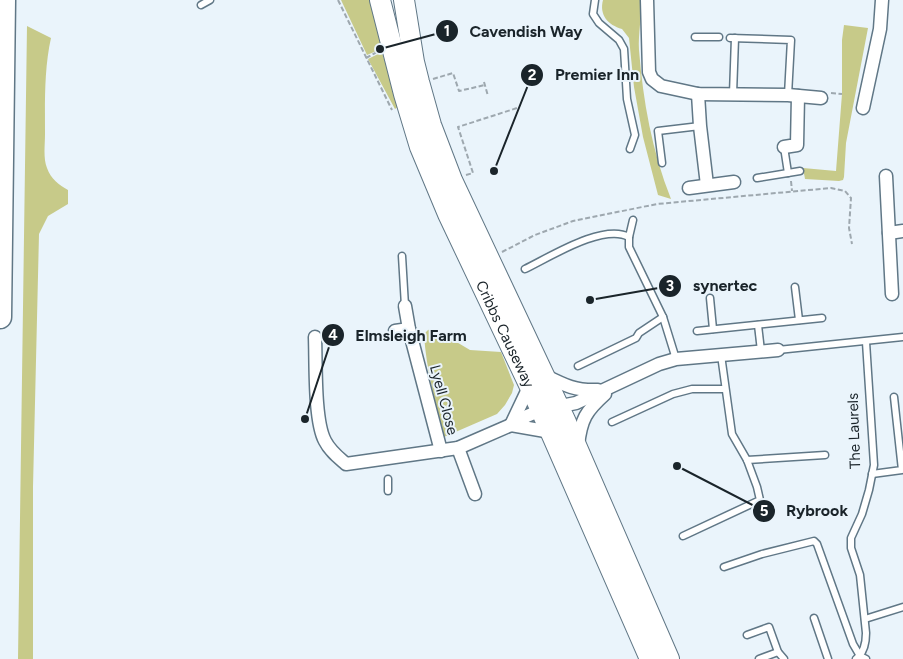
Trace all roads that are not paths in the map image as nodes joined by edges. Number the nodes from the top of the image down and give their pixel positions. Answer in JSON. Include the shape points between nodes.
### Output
{"nodes":[{"id":1,"x":4,"y":0,"type":"edge"},
{"id":2,"x":210,"y":0,"type":"edge"},
{"id":3,"x":404,"y":0,"type":"edge"},
{"id":4,"x":595,"y":0,"type":"edge"},
{"id":5,"x":647,"y":0,"type":"edge"},
{"id":6,"x":882,"y":0,"type":"edge"},
{"id":7,"x":380,"y":1,"type":"edge"},
{"id":8,"x":201,"y":4,"type":"dead end"},
{"id":9,"x":695,"y":37,"type":"dead end"},
{"id":10,"x":719,"y":38,"type":"dead end"},
{"id":11,"x":698,"y":94,"type":"junction"},
{"id":12,"x":733,"y":94,"type":"junction"},
{"id":13,"x":793,"y":95,"type":"junction"},
{"id":14,"x":821,"y":98,"type":"dead end"},
{"id":15,"x":863,"y":108,"type":"dead end"},
{"id":16,"x":700,"y":126,"type":"junction"},
{"id":17,"x":784,"y":147,"type":"joint"},
{"id":18,"x":630,"y":149,"type":"dead end"},
{"id":19,"x":662,"y":163,"type":"dead end"},
{"id":20,"x":800,"y":172,"type":"dead end"},
{"id":21,"x":788,"y":173,"type":"junction"},
{"id":22,"x":886,"y":176,"type":"dead end"},
{"id":23,"x":757,"y":178,"type":"dead end"},
{"id":24,"x":734,"y":182,"type":"dead end"},
{"id":25,"x":706,"y":185,"type":"junction"},
{"id":26,"x":689,"y":188,"type":"dead end"},
{"id":27,"x":633,"y":220,"type":"dead end"},
{"id":28,"x":903,"y":231,"type":"edge"},
{"id":29,"x":889,"y":232,"type":"junction"},
{"id":30,"x":629,"y":237,"type":"junction"},
{"id":31,"x":402,"y":256,"type":"dead end"},
{"id":32,"x":525,"y":269,"type":"dead end"},
{"id":33,"x":795,"y":287,"type":"dead end"},
{"id":34,"x":892,"y":294,"type":"dead end"},
{"id":35,"x":710,"y":298,"type":"dead end"},
{"id":36,"x":405,"y":306,"type":"joint"},
{"id":37,"x":0,"y":317,"type":"edge"},
{"id":38,"x":663,"y":317,"type":"junction"},
{"id":39,"x":822,"y":318,"type":"dead end"},
{"id":40,"x":799,"y":320,"type":"junction"},
{"id":41,"x":758,"y":324,"type":"junction"},
{"id":42,"x":409,"y":329,"type":"junction"},
{"id":43,"x":713,"y":330,"type":"junction"},
{"id":44,"x":395,"y":331,"type":"dead end"},
{"id":45,"x":697,"y":331,"type":"dead end"},
{"id":46,"x":315,"y":337,"type":"dead end"},
{"id":47,"x":903,"y":337,"type":"edge"},
{"id":48,"x":866,"y":342,"type":"junction"},
{"id":49,"x":778,"y":350,"type":"joint"},
{"id":50,"x":761,"y":352,"type":"junction"},
{"id":51,"x":720,"y":355,"type":"junction"},
{"id":52,"x":676,"y":359,"type":"junction"},
{"id":53,"x":578,"y":366,"type":"dead end"},
{"id":54,"x":536,"y":381,"type":"junction"},
{"id":55,"x":615,"y":386,"type":"junction"},
{"id":56,"x":725,"y":389,"type":"junction"},
{"id":57,"x":894,"y":397,"type":"dead end"},
{"id":58,"x":550,"y":408,"type":"junction"},
{"id":59,"x":612,"y":422,"type":"dead end"},
{"id":60,"x":510,"y":425,"type":"junction"},
{"id":61,"x":551,"y":432,"type":"junction"},
{"id":62,"x":458,"y":448,"type":"junction"},
{"id":63,"x":577,"y":450,"type":"junction"},
{"id":64,"x":441,"y":451,"type":"junction"},
{"id":65,"x":825,"y":455,"type":"dead end"},
{"id":66,"x":748,"y":460,"type":"junction"},
{"id":67,"x":872,"y":474,"type":"junction"},
{"id":68,"x":388,"y":479,"type":"dead end"},
{"id":69,"x":388,"y":491,"type":"dead end"},
{"id":70,"x":475,"y":494,"type":"dead end"},
{"id":71,"x":683,"y":536,"type":"dead end"},
{"id":72,"x":724,"y":567,"type":"dead end"},
{"id":73,"x":903,"y":608,"type":"edge"},
{"id":74,"x":814,"y":618,"type":"dead end"},
{"id":75,"x":865,"y":619,"type":"junction"},
{"id":76,"x":747,"y":635,"type":"dead end"},
{"id":77,"x":778,"y":652,"type":"junction"},
{"id":78,"x":861,"y":658,"type":"edge"},
{"id":79,"x":650,"y":659,"type":"edge"},
{"id":80,"x":670,"y":659,"type":"edge"},
{"id":81,"x":759,"y":659,"type":"edge"},
{"id":82,"x":784,"y":659,"type":"edge"},
{"id":83,"x":828,"y":659,"type":"edge"}],
"edges":[{"from":1,"to":37,"type":"highway"},
{"from":2,"to":8,"type":"lane"},
{"from":3,"to":54,"type":"main road","name":"Cribbs Causeway","via":[[414,62],[431,125],[452,180],[489,258]]},
{"from":4,"to":18,"type":"lane","via":[[593,14],[598,23],[619,40],[624,49],[627,99],[635,135]]},
{"from":5,"to":11,"type":"street","via":[[649,72],[652,79],[661,86]]},
{"from":6,"to":15,"type":"street","via":[[880,29]]},
{"from":7,"to":54,"type":"main road","name":"Cribbs Causeway","via":[[420,147],[448,214]]},
{"from":9,"to":10,"type":"lane"},
{"from":11,"to":12,"type":"street"},
{"from":11,"to":16,"type":"street"},
{"from":12,"to":13,"type":"street"},
{"from":12,"to":13,"type":"lane","via":[[733,38],[791,40]]},
{"from":13,"to":14,"type":"street"},
{"from":13,"to":17,"type":"street","via":[[797,146]]},
{"from":16,"to":19,"type":"lane","via":[[658,131]]},
{"from":16,"to":25,"type":"street"},
{"from":17,"to":21,"type":"lane"},
{"from":20,"to":21,"type":"lane"},
{"from":21,"to":23,"type":"lane"},
{"from":22,"to":29,"type":"street"},
{"from":24,"to":25,"type":"street"},
{"from":25,"to":26,"type":"street"},
{"from":27,"to":30,"type":"lane"},
{"from":28,"to":29,"type":"street"},
{"from":29,"to":34,"type":"street"},
{"from":30,"to":32,"type":"lane","via":[[608,233],[588,239]]},
{"from":30,"to":38,"type":"lane","via":[[630,247]]},
{"from":31,"to":36,"type":"lane","name":"Lyell Close"},
{"from":33,"to":40,"type":"lane"},
{"from":35,"to":43,"type":"lane"},
{"from":36,"to":42,"type":"street","name":"Lyell Close"},
{"from":38,"to":52,"type":"lane"},
{"from":38,"to":53,"type":"lane","via":[[636,338]]},
{"from":39,"to":40,"type":"lane"},
{"from":40,"to":41,"type":"lane"},
{"from":41,"to":43,"type":"lane"},
{"from":41,"to":50,"type":"lane"},
{"from":42,"to":44,"type":"street"},
{"from":42,"to":64,"type":"street","name":"Lyell Close"},
{"from":43,"to":45,"type":"lane"},
{"from":46,"to":64,"type":"street","via":[[319,422],[325,441],[334,454],[346,464],[386,462]]},
{"from":47,"to":48,"type":"lane"},
{"from":48,"to":49,"type":"lane"},
{"from":48,"to":67,"type":"lane","name":"The Laurels"},
{"from":49,"to":50,"type":"street"},
{"from":50,"to":51,"type":"street"},
{"from":51,"to":52,"type":"street"},
{"from":51,"to":56,"type":"lane"},
{"from":52,"to":55,"type":"street"},
{"from":54,"to":55,"type":"street","via":[[581,391]]},
{"from":54,"to":58,"type":"main road","name":"Cribbs Causeway"},
{"from":54,"to":60,"type":"street"},
{"from":55,"to":58,"type":"street","via":[[576,403]]},
{"from":55,"to":63,"type":"street","via":[[591,407],[584,418]]},
{"from":56,"to":59,"type":"lane","via":[[692,389],[673,394]]},
{"from":56,"to":66,"type":"lane","via":[[732,434]]},
{"from":57,"to":67,"type":"lane","via":[[902,470]]},
{"from":58,"to":60,"type":"street"},
{"from":58,"to":61,"type":"main road","name":"Cribbs Causeway"},
{"from":58,"to":63,"type":"main road","name":"Cribbs Causeway"},
{"from":60,"to":61,"type":"street"},
{"from":60,"to":62,"type":"street"},
{"from":61,"to":79,"type":"main road","name":"Cribbs Causeway"},
{"from":62,"to":64,"type":"street"},
{"from":62,"to":70,"type":"street"},
{"from":63,"to":80,"type":"main road","name":"Cribbs Causeway"},
{"from":65,"to":66,"type":"lane"},
{"from":66,"to":71,"type":"lane","via":[[760,500]]},
{"from":67,"to":75,"type":"lane","name":"The Laurels","via":[[851,538],[860,575]]},
{"from":68,"to":69,"type":"lane"},
{"from":72,"to":78,"type":"lane","via":[[814,541]]},
{"from":73,"to":75,"type":"lane"},
{"from":74,"to":83,"type":"lane"},
{"from":75,"to":78,"type":"lane","name":"The Laurels","via":[[866,643]]},
{"from":76,"to":77,"type":"lane","via":[[769,627]]},
{"from":77,"to":81,"type":"lane"},
{"from":77,"to":82,"type":"lane"}]}
